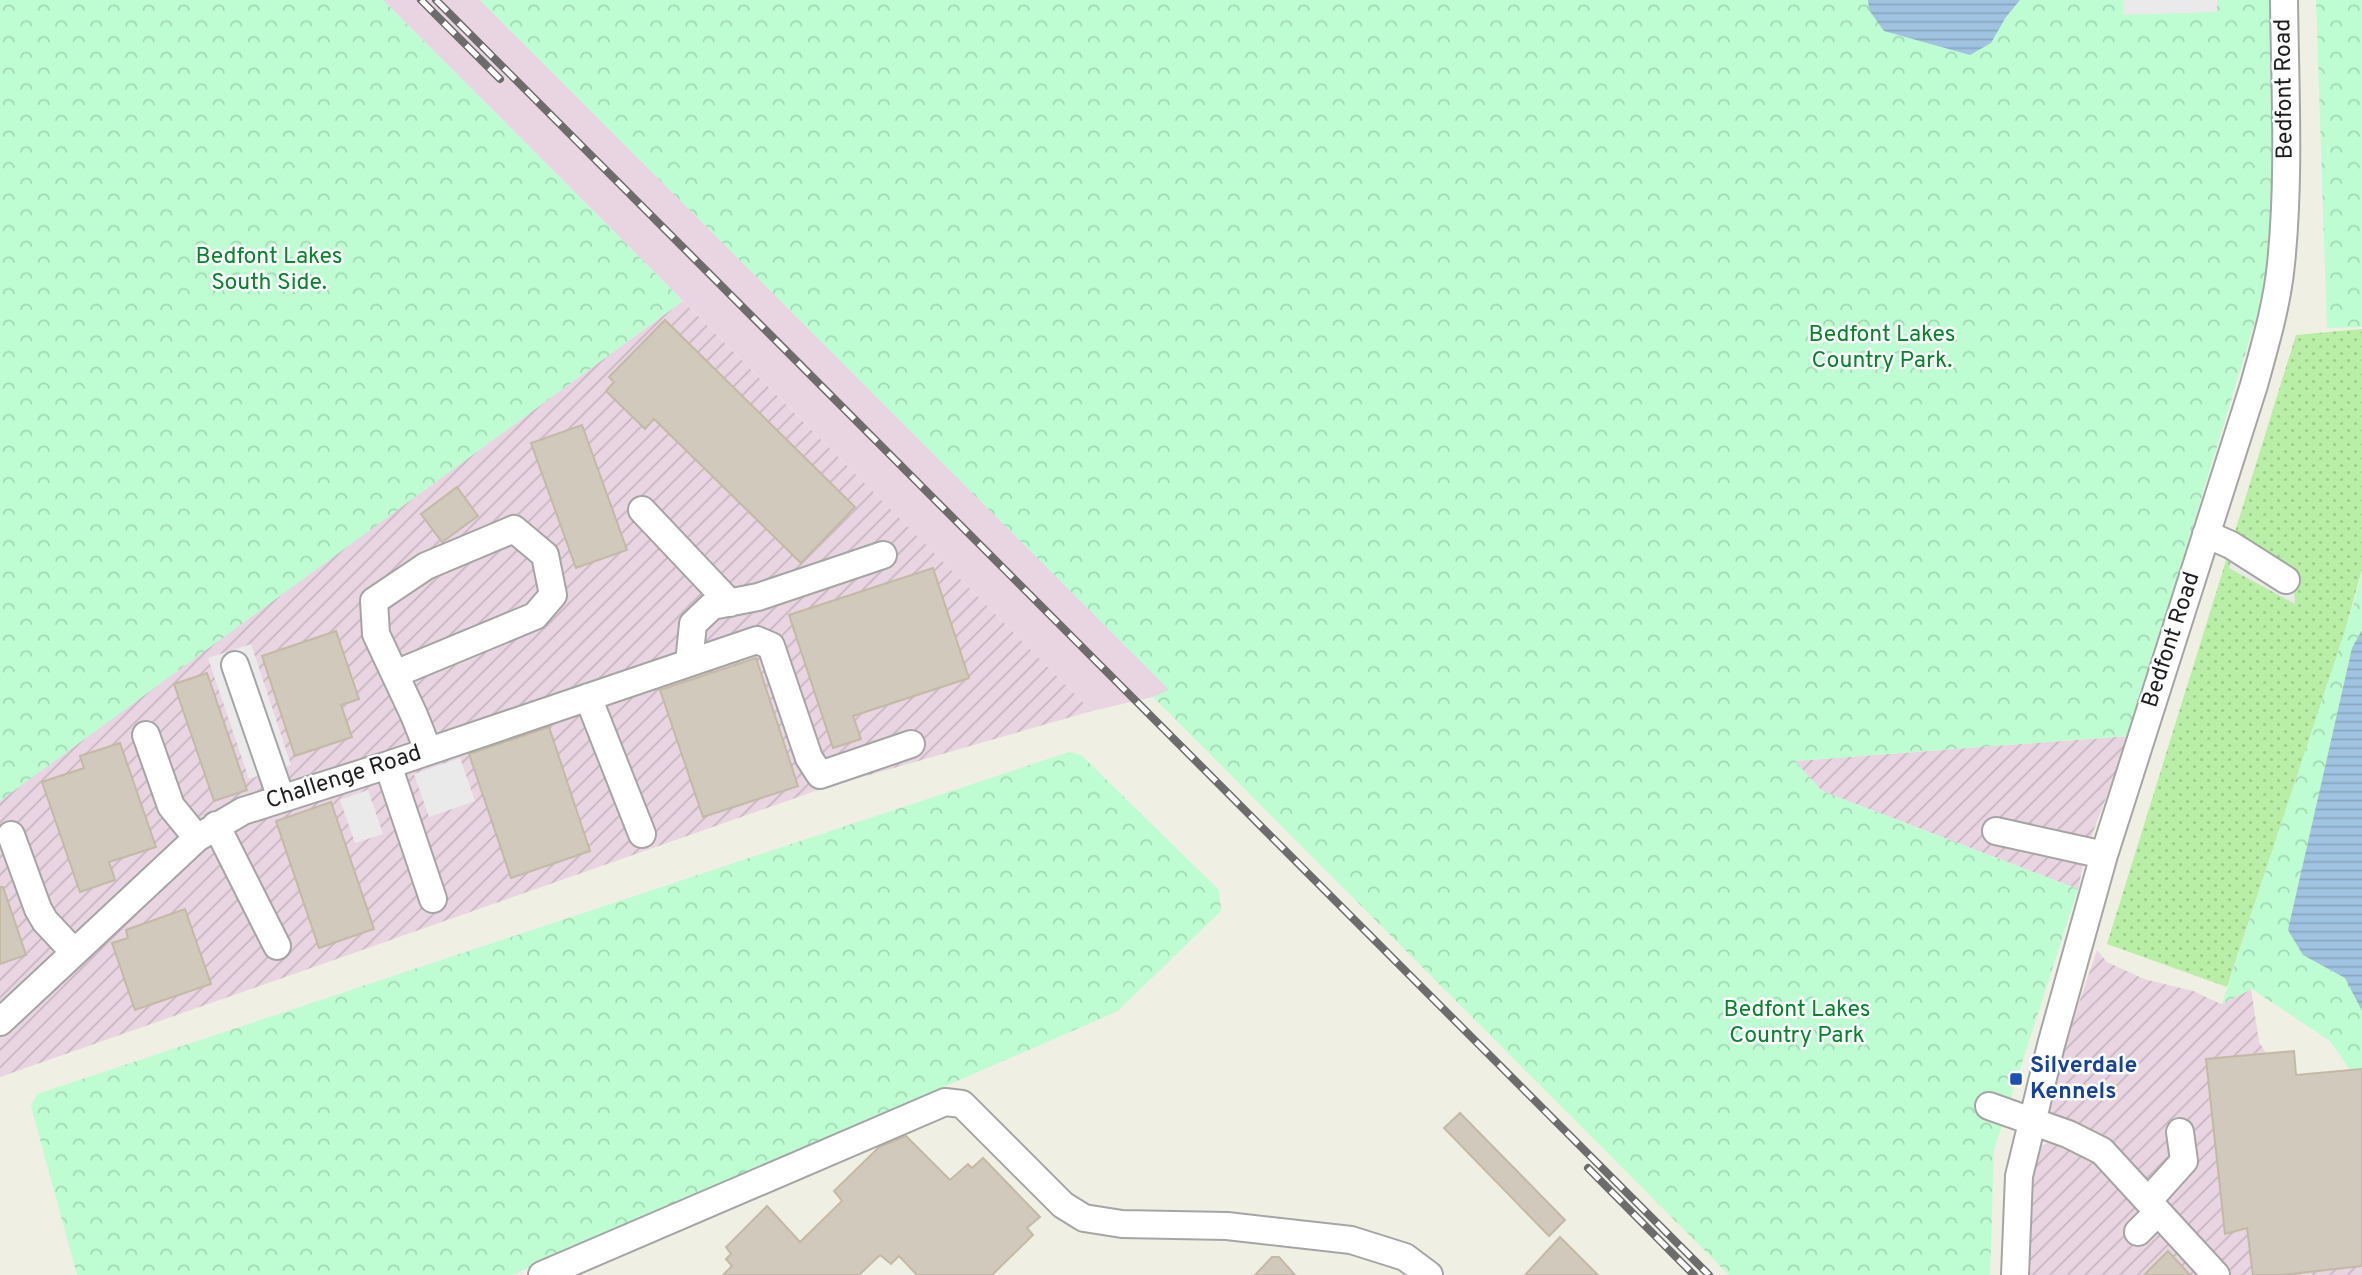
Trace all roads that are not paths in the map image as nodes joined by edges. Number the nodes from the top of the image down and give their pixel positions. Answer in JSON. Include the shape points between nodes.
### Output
{"nodes":[{"id":1,"x":2284,"y":0,"type":"edge"},
{"id":2,"x":642,"y":510,"type":"dead end"},
{"id":3,"x":2206,"y":534,"type":"junction"},
{"id":4,"x":883,"y":555,"type":"dead end"},
{"id":5,"x":2286,"y":580,"type":"dead end"},
{"id":6,"x":730,"y":603,"type":"junction"},
{"id":7,"x":689,"y":663,"type":"junction"},
{"id":8,"x":235,"y":665,"type":"dead end"},
{"id":9,"x":395,"y":674,"type":"junction"},
{"id":10,"x":588,"y":697,"type":"junction"},
{"id":11,"x":146,"y":735,"type":"dead end"},
{"id":12,"x":911,"y":744,"type":"dead end"},
{"id":13,"x":428,"y":750,"type":"junction"},
{"id":14,"x":388,"y":765,"type":"junction"},
{"id":15,"x":281,"y":798,"type":"junction"},
{"id":16,"x":206,"y":831,"type":"junction"},
{"id":17,"x":1996,"y":831,"type":"dead end"},
{"id":18,"x":642,"y":834,"type":"dead end"},
{"id":19,"x":11,"y":835,"type":"dead end"},
{"id":20,"x":2104,"y":855,"type":"junction"},
{"id":21,"x":433,"y":899,"type":"dead end"},
{"id":22,"x":277,"y":946,"type":"dead end"},
{"id":23,"x":74,"y":953,"type":"junction"},
{"id":24,"x":0,"y":1022,"type":"edge"},
{"id":25,"x":1989,"y":1106,"type":"dead end"},
{"id":26,"x":2031,"y":1122,"type":"junction"},
{"id":27,"x":2180,"y":1132,"type":"dead end"},
{"id":28,"x":2153,"y":1206,"type":"junction"},
{"id":29,"x":2137,"y":1232,"type":"dead end"},
{"id":30,"x":542,"y":1275,"type":"edge"},
{"id":31,"x":1429,"y":1275,"type":"edge"},
{"id":32,"x":2015,"y":1275,"type":"edge"},
{"id":33,"x":2216,"y":1275,"type":"edge"}],
"edges":[{"from":1,"to":3,"type":"street","name":"Bedfont Road","via":[[2286,190],[2281,265],[2258,373]]},
{"from":2,"to":6,"type":"street"},
{"from":3,"to":5,"type":"street"},
{"from":3,"to":20,"type":"street","name":"Bedfont Road"},
{"from":4,"to":6,"type":"street"},
{"from":6,"to":7,"type":"street","via":[[712,606],[694,624]]},
{"from":7,"to":10,"type":"street","name":"Challenge Road"},
{"from":7,"to":12,"type":"street","name":"Challenge Road","via":[[757,640],[771,646],[809,758],[820,775]]},
{"from":8,"to":15,"type":"street"},
{"from":9,"to":9,"type":"street","via":[[376,634],[374,601],[426,566],[514,529],[545,555],[553,595],[535,616]]},
{"from":9,"to":13,"type":"street"},
{"from":10,"to":13,"type":"street","name":"Challenge Road"},
{"from":10,"to":18,"type":"street"},
{"from":11,"to":16,"type":"street","via":[[171,806]]},
{"from":13,"to":14,"type":"street","name":"Challenge Road"},
{"from":14,"to":15,"type":"street","name":"Challenge Road"},
{"from":14,"to":21,"type":"street"},
{"from":15,"to":16,"type":"street","name":"Challenge Road"},
{"from":16,"to":22,"type":"street"},
{"from":16,"to":23,"type":"street","name":"Challenge Road"},
{"from":17,"to":20,"type":"street"},
{"from":19,"to":23,"type":"street","via":[[38,909]]},
{"from":20,"to":26,"type":"street","name":"Bedfont Road"},
{"from":23,"to":24,"type":"street","name":"Challenge Road"},
{"from":25,"to":26,"type":"street"},
{"from":26,"to":28,"type":"street","via":[[2102,1151]]},
{"from":26,"to":32,"type":"street","name":"Bedfont Road","via":[[2019,1175]]},
{"from":27,"to":28,"type":"street","via":[[2183,1161]]},
{"from":28,"to":29,"type":"street"},
{"from":28,"to":33,"type":"street"},
{"from":30,"to":31,"type":"street","via":[[944,1101],[962,1104],[1063,1205],[1084,1217],[1122,1224],[1227,1226],[1351,1240],[1405,1257]]}]}
